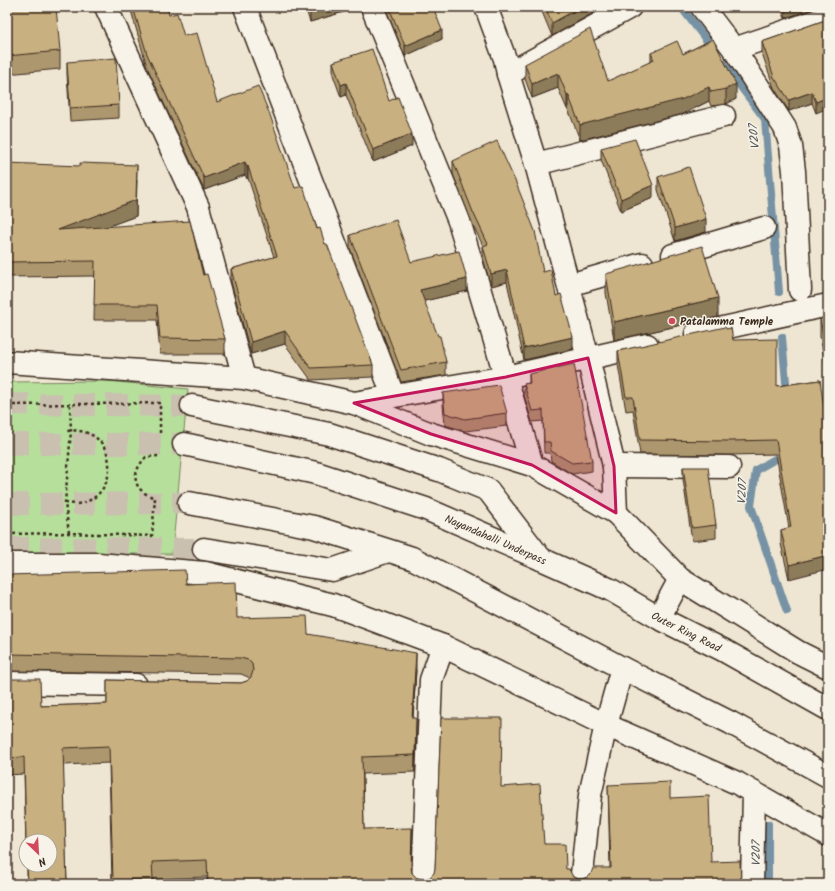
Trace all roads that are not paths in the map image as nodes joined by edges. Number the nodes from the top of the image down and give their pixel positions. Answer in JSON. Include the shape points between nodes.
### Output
{"nodes":[{"id":1,"x":106,"y":7,"type":"edge"},
{"id":2,"x":246,"y":7,"type":"edge"},
{"id":3,"x":372,"y":7,"type":"edge"},
{"id":4,"x":486,"y":7,"type":"edge"},
{"id":5,"x":630,"y":7,"type":"edge"},
{"id":6,"x":702,"y":7,"type":"edge"},
{"id":7,"x":828,"y":17,"type":"edge"},
{"id":8,"x":734,"y":49,"type":"junction"},
{"id":9,"x":508,"y":74,"type":"junction"},
{"id":10,"x":724,"y":116,"type":"dead end"},
{"id":11,"x":536,"y":164,"type":"junction"},
{"id":12,"x":764,"y":228,"type":"dead end"},
{"id":13,"x":570,"y":285,"type":"junction"},
{"id":14,"x":800,"y":290,"type":"dead end"},
{"id":15,"x":828,"y":305,"type":"edge"},
{"id":16,"x":588,"y":358,"type":"junction"},
{"id":17,"x":7,"y":362,"type":"edge"},
{"id":18,"x":506,"y":377,"type":"junction"},
{"id":19,"x":244,"y":378,"type":"junction"},
{"id":20,"x":393,"y":395,"type":"junction"},
{"id":21,"x":354,"y":403,"type":"junction"},
{"id":22,"x":192,"y":406,"type":"tunnel mouth"},
{"id":23,"x":184,"y":444,"type":"tunnel mouth"},
{"id":24,"x":532,"y":466,"type":"junction"},
{"id":25,"x":614,"y":466,"type":"junction"},
{"id":26,"x":729,"y":467,"type":"dead end"},
{"id":27,"x":189,"y":503,"type":"tunnel mouth"},
{"id":28,"x":616,"y":513,"type":"junction"},
{"id":29,"x":204,"y":549,"type":"tunnel mouth"},
{"id":30,"x":388,"y":551,"type":"junction"},
{"id":31,"x":541,"y":559,"type":"junction"},
{"id":32,"x":7,"y":564,"type":"edge"},
{"id":33,"x":680,"y":579,"type":"junction"},
{"id":34,"x":659,"y":618,"type":"junction"},
{"id":35,"x":443,"y":646,"type":"junction"},
{"id":36,"x":828,"y":667,"type":"edge"},
{"id":37,"x":622,"y":668,"type":"junction"},
{"id":38,"x":7,"y":683,"type":"edge"},
{"id":39,"x":155,"y":686,"type":"edge"},
{"id":40,"x":828,"y":709,"type":"edge"},
{"id":41,"x":606,"y":725,"type":"junction"},
{"id":42,"x":828,"y":776,"type":"edge"},
{"id":43,"x":756,"y":794,"type":"junction"},
{"id":44,"x":828,"y":835,"type":"edge"},
{"id":45,"x":423,"y":884,"type":"edge"},
{"id":46,"x":581,"y":884,"type":"edge"},
{"id":47,"x":752,"y":884,"type":"edge"}],
"edges":[{"from":1,"to":19,"type":"main road","via":[[198,207]]},
{"from":2,"to":20,"type":"main road"},
{"from":3,"to":18,"type":"main road","via":[[460,221]]},
{"from":4,"to":9,"type":"main road"},
{"from":5,"to":9,"type":"main road"},
{"from":6,"to":8,"type":"main road"},
{"from":7,"to":8,"type":"main road"},
{"from":8,"to":14,"type":"main road","via":[[785,128],[791,146]]},
{"from":9,"to":11,"type":"main road"},
{"from":10,"to":11,"type":"main road"},
{"from":11,"to":13,"type":"main road"},
{"from":12,"to":13,"type":"main road"},
{"from":13,"to":16,"type":"main road"},
{"from":15,"to":16,"type":"main road"},
{"from":16,"to":18,"type":"main road"},
{"from":16,"to":25,"type":"main road"},
{"from":17,"to":19,"type":"main road"},
{"from":18,"to":20,"type":"main road"},
{"from":18,"to":24,"type":"main road"},
{"from":19,"to":21,"type":"main road"},
{"from":20,"to":21,"type":"main road"},
{"from":21,"to":24,"type":"main road","via":[[430,434]]},
{"from":22,"to":31,"type":"main road","name":"Nayandahalli Underpass","via":[[329,434],[439,470],[488,490]]},
{"from":23,"to":31,"type":"main road","name":"Nayandahalli Underpass","via":[[316,473],[426,509]]},
{"from":24,"to":28,"type":"main road"},
{"from":25,"to":26,"type":"main road"},
{"from":25,"to":28,"type":"main road"},
{"from":27,"to":30,"type":"main road","via":[[314,527]]},
{"from":28,"to":33,"type":"main road"},
{"from":29,"to":30,"type":"main road","via":[[332,570]]},
{"from":30,"to":37,"type":"main road","via":[[412,558]]},
{"from":31,"to":34,"type":"main road","name":"Outer Ring Road","via":[[611,590]]},
{"from":32,"to":35,"type":"main road","via":[[98,564],[205,573],[333,604]]},
{"from":33,"to":34,"type":"main road"},
{"from":33,"to":36,"type":"main road","via":[[769,635]]},
{"from":34,"to":40,"type":"main road","name":"Outer Ring Road","via":[[724,650]]},
{"from":35,"to":41,"type":"main road"},
{"from":35,"to":45,"type":"main road","via":[[431,680]]},
{"from":37,"to":41,"type":"main road"},
{"from":37,"to":42,"type":"main road"},
{"from":38,"to":39,"type":"main road"},
{"from":41,"to":43,"type":"main road"},
{"from":41,"to":46,"type":"main road","via":[[590,795]]},
{"from":43,"to":44,"type":"main road"},
{"from":43,"to":47,"type":"main road"}]}
